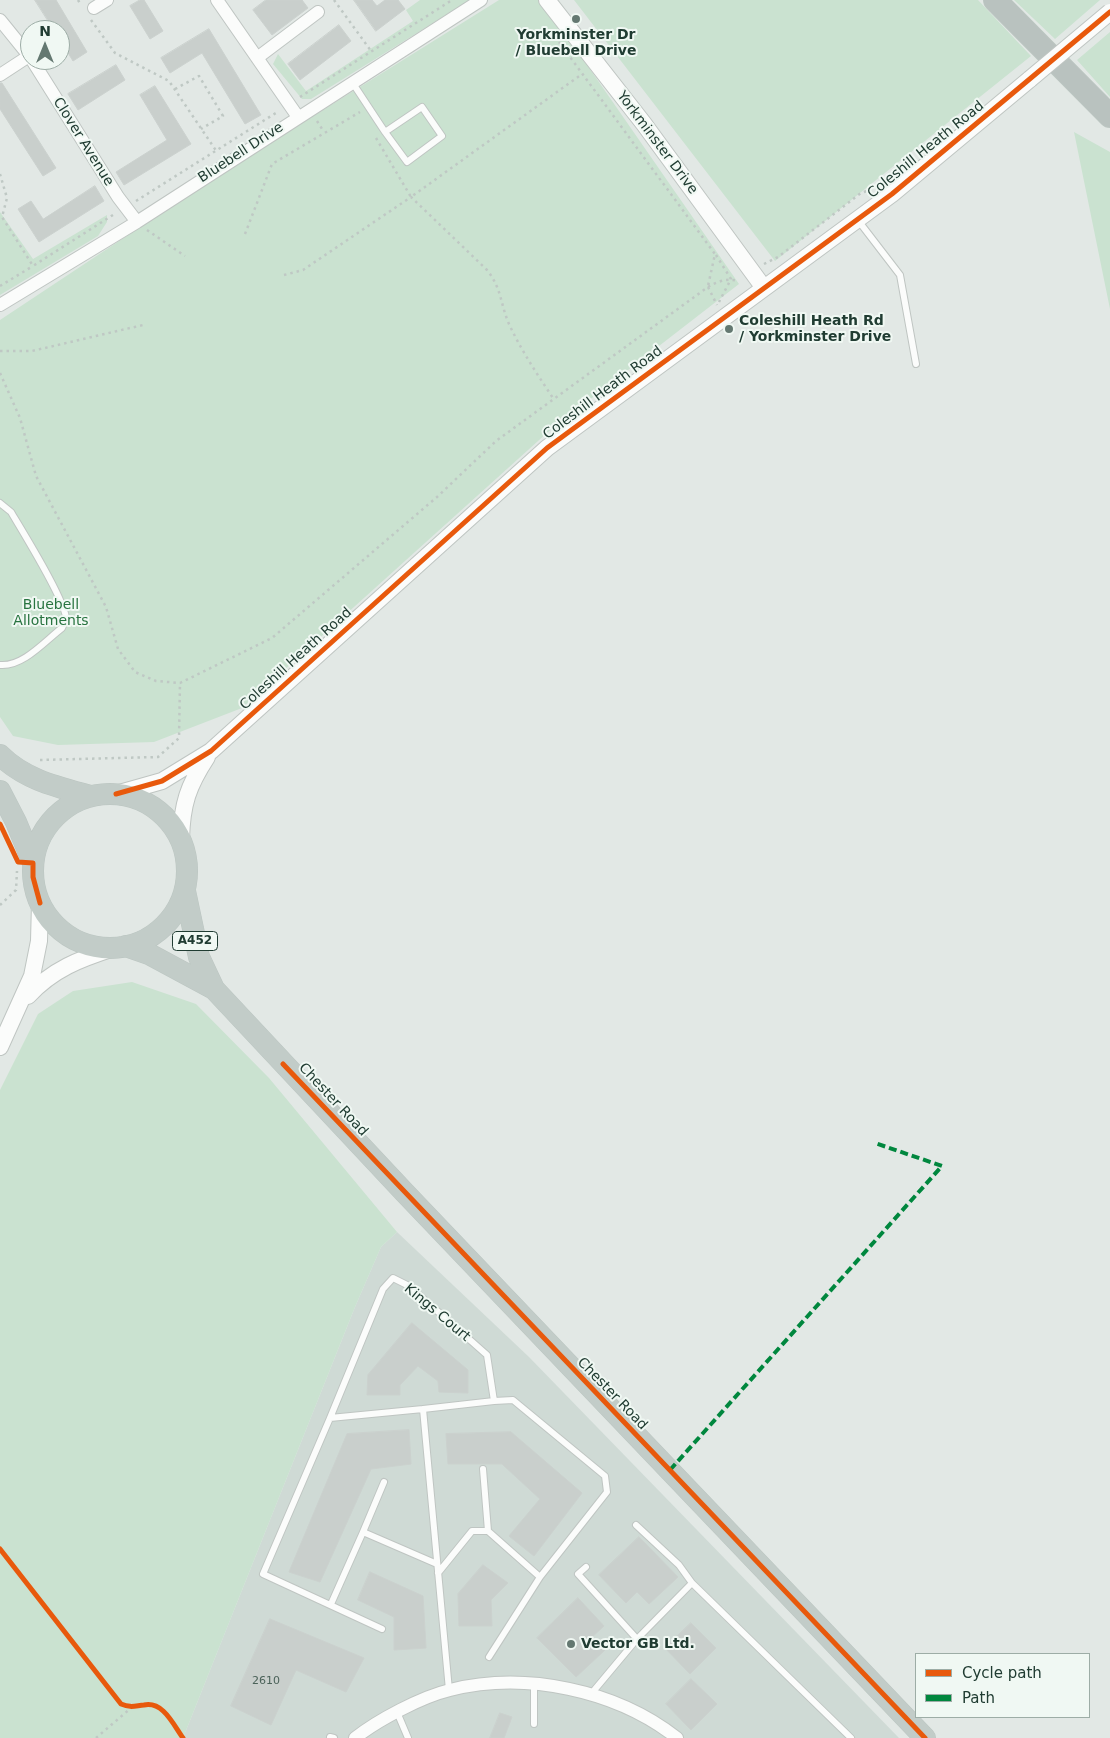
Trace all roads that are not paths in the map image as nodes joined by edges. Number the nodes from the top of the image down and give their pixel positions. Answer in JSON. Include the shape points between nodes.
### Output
{"nodes":[{"id":1,"x":107,"y":0,"type":"edge"},
{"id":2,"x":217,"y":0,"type":"edge"},
{"id":3,"x":481,"y":0,"type":"edge"},
{"id":4,"x":547,"y":0,"type":"edge"},
{"id":5,"x":995,"y":0,"type":"edge"},
{"id":6,"x":88,"y":11,"type":"road end"},
{"id":7,"x":318,"y":12,"type":"dead end"},
{"id":8,"x":1110,"y":12,"type":"edge"},
{"id":9,"x":0,"y":20,"type":"edge"},
{"id":10,"x":20,"y":45,"type":"edge"},
{"id":11,"x":257,"y":58,"type":"junction"},
{"id":12,"x":20,"y":64,"type":"edge"},
{"id":13,"x":38,"y":70,"type":"edge"},
{"id":14,"x":0,"y":76,"type":"edge"},
{"id":15,"x":352,"y":82,"type":"junction"},
{"id":16,"x":1110,"y":116,"type":"edge"},
{"id":17,"x":298,"y":117,"type":"junction"},
{"id":18,"x":385,"y":132,"type":"junction"},
{"id":19,"x":858,"y":219,"type":"junction"},
{"id":20,"x":137,"y":222,"type":"junction"},
{"id":21,"x":764,"y":288,"type":"junction"},
{"id":22,"x":0,"y":305,"type":"edge"},
{"id":23,"x":916,"y":364,"type":"dead end"},
{"id":24,"x":0,"y":503,"type":"edge"},
{"id":25,"x":0,"y":665,"type":"edge"},
{"id":26,"x":211,"y":751,"type":"junction"},
{"id":27,"x":0,"y":754,"type":"edge"},
{"id":28,"x":0,"y":791,"type":"edge"},
{"id":29,"x":116,"y":794,"type":"junction"},
{"id":30,"x":91,"y":796,"type":"junction"},
{"id":31,"x":180,"y":839,"type":"junction"},
{"id":32,"x":26,"y":863,"type":"junction"},
{"id":33,"x":185,"y":891,"type":"junction"},
{"id":34,"x":40,"y":903,"type":"junction"},
{"id":35,"x":120,"y":947,"type":"junction"},
{"id":36,"x":214,"y":989,"type":"junction"},
{"id":37,"x":21,"y":1003,"type":"junction"},
{"id":38,"x":0,"y":1047,"type":"edge"},
{"id":39,"x":494,"y":1401,"type":"junction"},
{"id":40,"x":423,"y":1409,"type":"junction"},
{"id":41,"x":330,"y":1418,"type":"junction"},
{"id":42,"x":483,"y":1468,"type":"dead end"},
{"id":43,"x":384,"y":1482,"type":"dead end"},
{"id":44,"x":636,"y":1525,"type":"dead end"},
{"id":45,"x":488,"y":1531,"type":"junction"},
{"id":46,"x":363,"y":1532,"type":"junction"},
{"id":47,"x":436,"y":1564,"type":"junction"},
{"id":48,"x":586,"y":1567,"type":"dead end"},
{"id":49,"x":438,"y":1573,"type":"junction"},
{"id":50,"x":540,"y":1577,"type":"junction"},
{"id":51,"x":692,"y":1583,"type":"junction"},
{"id":52,"x":331,"y":1604,"type":"junction"},
{"id":53,"x":382,"y":1629,"type":"dead end"},
{"id":54,"x":637,"y":1639,"type":"junction"},
{"id":55,"x":489,"y":1657,"type":"dead end"},
{"id":56,"x":534,"y":1685,"type":"junction"},
{"id":57,"x":449,"y":1690,"type":"junction"},
{"id":58,"x":591,"y":1694,"type":"junction"},
{"id":59,"x":398,"y":1712,"type":"junction"},
{"id":60,"x":534,"y":1724,"type":"dead end"},
{"id":61,"x":355,"y":1738,"type":"edge"},
{"id":62,"x":408,"y":1738,"type":"edge"},
{"id":63,"x":677,"y":1738,"type":"edge"},
{"id":64,"x":851,"y":1738,"type":"edge"},
{"id":65,"x":926,"y":1738,"type":"edge"}],
"edges":[{"from":1,"to":6,"type":"street"},
{"from":2,"to":11,"type":"street"},
{"from":3,"to":15,"type":"street","name":"Bluebell Drive"},
{"from":4,"to":21,"type":"street","name":"Yorkminster Drive","via":[[644,124]]},
{"from":5,"to":16,"type":"highway"},
{"from":7,"to":11,"type":"street"},
{"from":8,"to":19,"type":"street","name":"Coleshill Heath Road","bridge":true},
{"from":9,"to":10,"type":"street","name":"Clover Avenue"},
{"from":11,"to":17,"type":"street"},
{"from":12,"to":14,"type":"street"},
{"from":13,"to":20,"type":"street","name":"Clover Avenue"},
{"from":15,"to":17,"type":"street","name":"Bluebell Drive"},
{"from":15,"to":18,"type":"lane"},
{"from":17,"to":20,"type":"street","name":"Bluebell Drive"},
{"from":18,"to":18,"type":"lane","via":[[422,107],[442,136],[407,162]]},
{"from":19,"to":21,"type":"street","name":"Coleshill Heath Road"},
{"from":19,"to":23,"type":"lane","via":[[900,274]]},
{"from":20,"to":22,"type":"street","name":"Bluebell Drive"},
{"from":21,"to":26,"type":"street","name":"Coleshill Heath Road","via":[[720,312],[548,448]]},
{"from":24,"to":25,"type":"lane","via":[[11,512],[49,579],[66,620],[62,628],[20,661],[9,666]]},
{"from":26,"to":29,"type":"street","name":"Coleshill Heath Road","via":[[162,781]]},
{"from":26,"to":31,"type":"street","name":"Coleshill Heath Road","via":[[186,795]]},
{"from":27,"to":30,"type":"highway","via":[[26,776]]},
{"from":28,"to":32,"type":"highway","via":[[16,822]]},
{"from":29,"to":30,"type":"highway"},
{"from":29,"to":31,"type":"highway","via":[[136,798],[155,808],[170,822]]},
{"from":30,"to":32,"type":"highway","via":[[58,814]]},
{"from":31,"to":33,"type":"highway","via":[[187,865]]},
{"from":32,"to":34,"type":"highway"},
{"from":33,"to":35,"type":"highway","via":[[163,926],[146,939]]},
{"from":33,"to":36,"type":"highway","name":"Chester Road","number":"A452","via":[[199,957]]},
{"from":34,"to":35,"type":"highway","via":[[52,922],[70,936],[91,945]]},
{"from":34,"to":37,"type":"street","via":[[37,957]]},
{"from":35,"to":36,"type":"highway","name":"Chester Road","number":"A452","via":[[149,954]]},
{"from":35,"to":37,"type":"street","via":[[59,969],[42,980]]},
{"from":36,"to":65,"type":"highway","name":"Chester Road","number":"A452"},
{"from":37,"to":38,"type":"street"},
{"from":39,"to":40,"type":"lane"},
{"from":39,"to":41,"type":"lane","name":"Kings Court","via":[[487,1355],[409,1286],[393,1278],[383,1289]]},
{"from":39,"to":50,"type":"lane","via":[[513,1400],[605,1476],[607,1492]]},
{"from":40,"to":41,"type":"lane"},
{"from":40,"to":47,"type":"lane"},
{"from":41,"to":52,"type":"lane","via":[[263,1574]]},
{"from":42,"to":45,"type":"lane"},
{"from":43,"to":46,"type":"lane"},
{"from":44,"to":51,"type":"lane","via":[[679,1565]]},
{"from":45,"to":49,"type":"lane","via":[[472,1531]]},
{"from":45,"to":50,"type":"lane"},
{"from":46,"to":47,"type":"lane"},
{"from":46,"to":52,"type":"lane"},
{"from":47,"to":49,"type":"lane"},
{"from":48,"to":54,"type":"lane","via":[[578,1574]]},
{"from":49,"to":57,"type":"lane"},
{"from":50,"to":55,"type":"lane"},
{"from":51,"to":54,"type":"lane"},
{"from":51,"to":64,"type":"lane"},
{"from":52,"to":53,"type":"lane"},
{"from":54,"to":58,"type":"lane"},
{"from":56,"to":57,"type":"street","via":[[481,1685]]},
{"from":56,"to":58,"type":"street"},
{"from":56,"to":60,"type":"lane"},
{"from":57,"to":59,"type":"street"},
{"from":58,"to":63,"type":"street","via":[[623,1706]]},
{"from":59,"to":61,"type":"street"},
{"from":59,"to":62,"type":"lane"}]}
